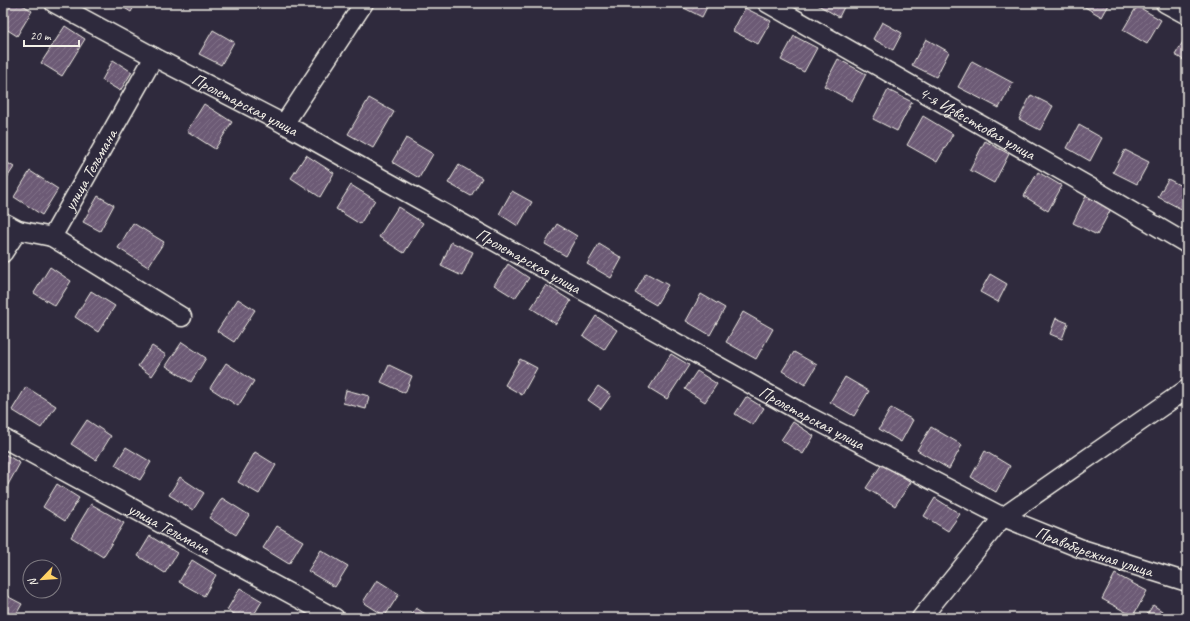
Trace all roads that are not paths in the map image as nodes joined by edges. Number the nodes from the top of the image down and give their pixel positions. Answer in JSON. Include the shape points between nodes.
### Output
{"nodes":[{"id":1,"x":54,"y":3,"type":"edge"},
{"id":2,"x":364,"y":3,"type":"edge"},
{"id":3,"x":767,"y":3,"type":"edge"},
{"id":4,"x":1165,"y":3,"type":"edge"},
{"id":5,"x":1187,"y":15,"type":"edge"},
{"id":6,"x":154,"y":57,"type":"junction"},
{"id":7,"x":284,"y":124,"type":"junction"},
{"id":8,"x":10,"y":226,"type":"edge"},
{"id":9,"x":52,"y":237,"type":"junction"},
{"id":10,"x":1187,"y":244,"type":"edge"},
{"id":11,"x":3,"y":253,"type":"edge"},
{"id":12,"x":182,"y":317,"type":"dead end"},
{"id":13,"x":1187,"y":389,"type":"edge"},
{"id":14,"x":3,"y":438,"type":"edge"},
{"id":15,"x":1003,"y":517,"type":"junction"},
{"id":16,"x":1187,"y":582,"type":"edge"},
{"id":17,"x":335,"y":618,"type":"edge"},
{"id":18,"x":921,"y":618,"type":"edge"}],
"edges":[{"from":1,"to":6,"type":"street","name":"Пролетарская улица"},
{"from":2,"to":7,"type":"street"},
{"from":3,"to":10,"type":"street","name":"4-я Известковая улица"},
{"from":4,"to":5,"type":"street"},
{"from":6,"to":7,"type":"street","name":"Пролетарская улица"},
{"from":6,"to":9,"type":"street","name":"улица Тельмана"},
{"from":7,"to":15,"type":"street","name":"Пролетарская улица","via":[[806,415]]},
{"from":8,"to":9,"type":"street"},
{"from":8,"to":11,"type":"street"},
{"from":9,"to":12,"type":"street"},
{"from":13,"to":15,"type":"street"},
{"from":14,"to":17,"type":"street","name":"улица Тельмана"},
{"from":15,"to":16,"type":"street","name":"Правобережная улица","via":[[1082,549]]},
{"from":15,"to":18,"type":"street"}]}
